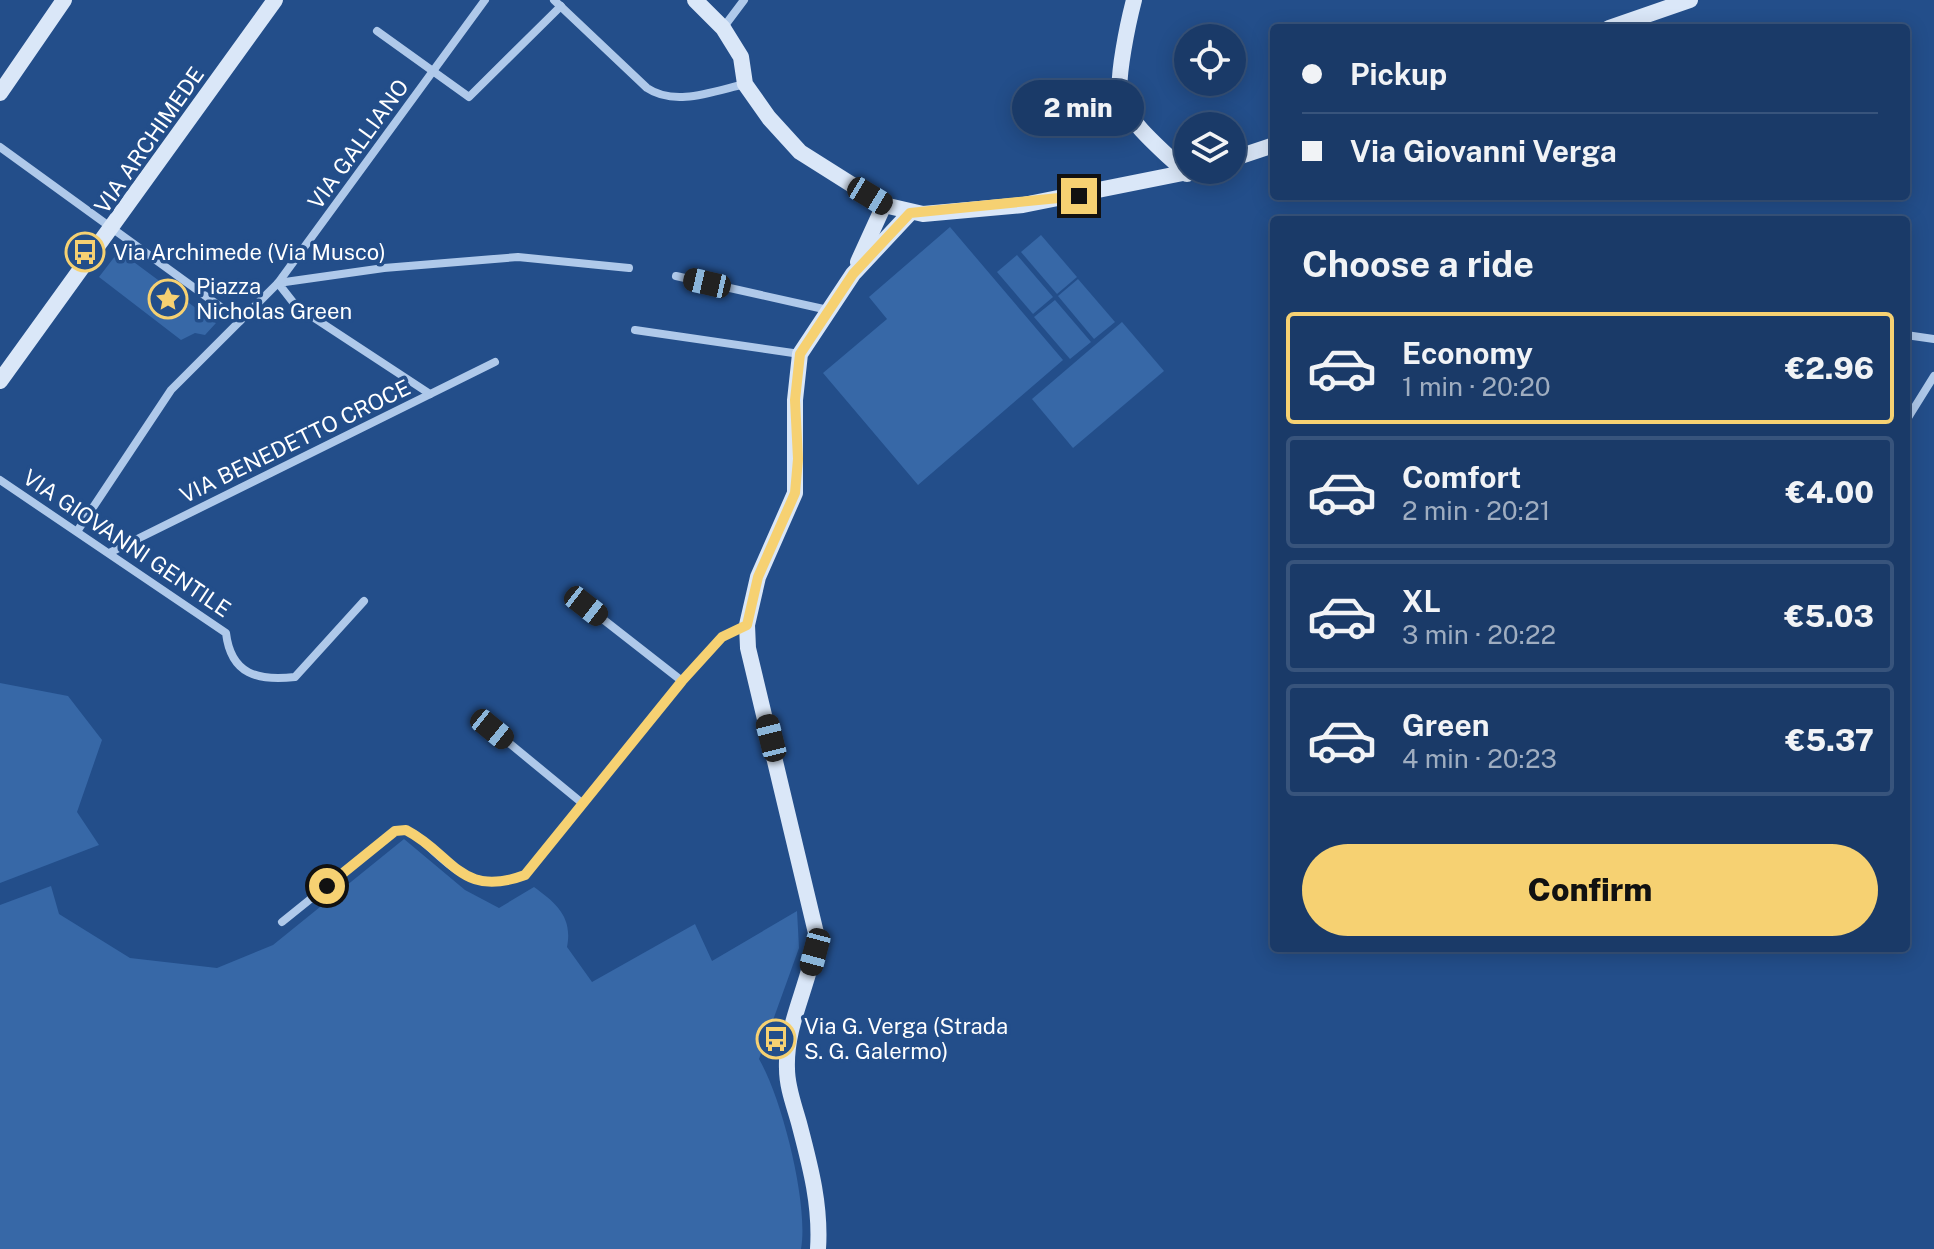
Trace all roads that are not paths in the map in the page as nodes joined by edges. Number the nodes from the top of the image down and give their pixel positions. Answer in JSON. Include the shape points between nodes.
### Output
{"nodes":[{"id":1,"x":64,"y":0,"type":"edge"},
{"id":2,"x":275,"y":0,"type":"edge"},
{"id":3,"x":485,"y":0,"type":"edge"},
{"id":4,"x":695,"y":0,"type":"edge"},
{"id":5,"x":744,"y":0,"type":"edge"},
{"id":6,"x":1134,"y":0,"type":"edge"},
{"id":7,"x":1690,"y":0,"type":"edge"},
{"id":8,"x":557,"y":3,"type":"edge"},
{"id":9,"x":1621,"y":24,"type":"edge"},
{"id":10,"x":723,"y":28,"type":"junction"},
{"id":11,"x":377,"y":31,"type":"dead end"},
{"id":12,"x":432,"y":72,"type":"junction"},
{"id":13,"x":745,"y":84,"type":"junction"},
{"id":14,"x":0,"y":93,"type":"edge"},
{"id":15,"x":1270,"y":146,"type":"edge"},
{"id":16,"x":0,"y":147,"type":"edge"},
{"id":17,"x":1246,"y":154,"type":"edge"},
{"id":18,"x":1174,"y":157,"type":"edge"},
{"id":19,"x":1174,"y":176,"type":"edge"},
{"id":20,"x":884,"y":205,"type":"junction"},
{"id":21,"x":910,"y":213,"type":"junction"},
{"id":22,"x":113,"y":229,"type":"junction"},
{"id":23,"x":629,"y":268,"type":"dead end"},
{"id":24,"x":853,"y":274,"type":"junction"},
{"id":25,"x":676,"y":276,"type":"dead end"},
{"id":26,"x":278,"y":283,"type":"junction"},
{"id":27,"x":828,"y":310,"type":"junction"},
{"id":28,"x":240,"y":321,"type":"junction"},
{"id":29,"x":635,"y":330,"type":"dead end"},
{"id":30,"x":1910,"y":336,"type":"edge"},
{"id":31,"x":1934,"y":339,"type":"edge"},
{"id":32,"x":800,"y":354,"type":"junction"},
{"id":33,"x":495,"y":362,"type":"dead end"},
{"id":34,"x":1934,"y":376,"type":"edge"},
{"id":35,"x":0,"y":381,"type":"edge"},
{"id":36,"x":430,"y":394,"type":"junction"},
{"id":37,"x":1910,"y":415,"type":"edge"},
{"id":38,"x":0,"y":480,"type":"edge"},
{"id":39,"x":78,"y":530,"type":"junction"},
{"id":40,"x":111,"y":552,"type":"junction"},
{"id":41,"x":364,"y":601,"type":"dead end"},
{"id":42,"x":586,"y":606,"type":"dead end"},
{"id":43,"x":747,"y":625,"type":"junction"},
{"id":44,"x":682,"y":681,"type":"junction"},
{"id":45,"x":492,"y":729,"type":"dead end"},
{"id":46,"x":582,"y":803,"type":"junction"},
{"id":47,"x":282,"y":922,"type":"dead end"},
{"id":48,"x":818,"y":1249,"type":"edge"}],
"edges":[{"from":1,"to":14,"type":"street"},
{"from":2,"to":22,"type":"street","name":"VIA ARCHIMEDE"},
{"from":3,"to":12,"type":"street","name":"VIA GALLIANO"},
{"from":4,"to":10,"type":"street"},
{"from":5,"to":10,"type":"street"},
{"from":6,"to":18,"type":"street","via":[[1121,98],[1147,135]]},
{"from":7,"to":9,"type":"street"},
{"from":8,"to":12,"type":"street","via":[[469,97]]},
{"from":8,"to":13,"type":"street","via":[[661,97]]},
{"from":10,"to":13,"type":"street","via":[[741,57]]},
{"from":11,"to":12,"type":"street"},
{"from":12,"to":26,"type":"street","name":"VIA GALLIANO"},
{"from":13,"to":20,"type":"street","via":[[800,152]]},
{"from":15,"to":17,"type":"street"},
{"from":16,"to":22,"type":"street"},
{"from":19,"to":21,"type":"street","via":[[1023,205]]},
{"from":20,"to":21,"type":"street"},
{"from":20,"to":24,"type":"street"},
{"from":21,"to":24,"type":"street"},
{"from":22,"to":28,"type":"street"},
{"from":22,"to":35,"type":"street","name":"VIA ARCHIMEDE"},
{"from":23,"to":26,"type":"street","via":[[518,257]]},
{"from":24,"to":27,"type":"street"},
{"from":25,"to":27,"type":"street"},
{"from":26,"to":28,"type":"street","name":"VIA GALLIANO"},
{"from":26,"to":36,"type":"street","via":[[296,306]]},
{"from":27,"to":32,"type":"street"},
{"from":28,"to":39,"type":"street","name":"VIA GALLIANO","via":[[171,390]]},
{"from":29,"to":32,"type":"street"},
{"from":30,"to":31,"type":"street"},
{"from":32,"to":43,"type":"street","via":[[795,493],[758,577]]},
{"from":33,"to":36,"type":"street","name":"VIA BENEDETTO CROCE"},
{"from":34,"to":37,"type":"street"},
{"from":36,"to":40,"type":"street","name":"VIA BENEDETTO CROCE"},
{"from":38,"to":39,"type":"street","name":"VIA GIOVANNI GENTILE"},
{"from":39,"to":40,"type":"street","name":"VIA GIOVANNI GENTILE"},
{"from":40,"to":41,"type":"street","name":"VIA GIOVANNI GENTILE","via":[[226,633],[238,665],[265,681],[295,677]]},
{"from":42,"to":44,"type":"street"},
{"from":43,"to":44,"type":"street","via":[[722,637]]},
{"from":43,"to":48,"type":"street","via":[[748,648],[814,914],[815,952],[791,1029],[787,1071],[814,1178]]},
{"from":44,"to":46,"type":"street"},
{"from":45,"to":46,"type":"street"},
{"from":46,"to":47,"type":"street","via":[[525,875],[485,883],[471,879],[416,835],[395,831]]}]}
